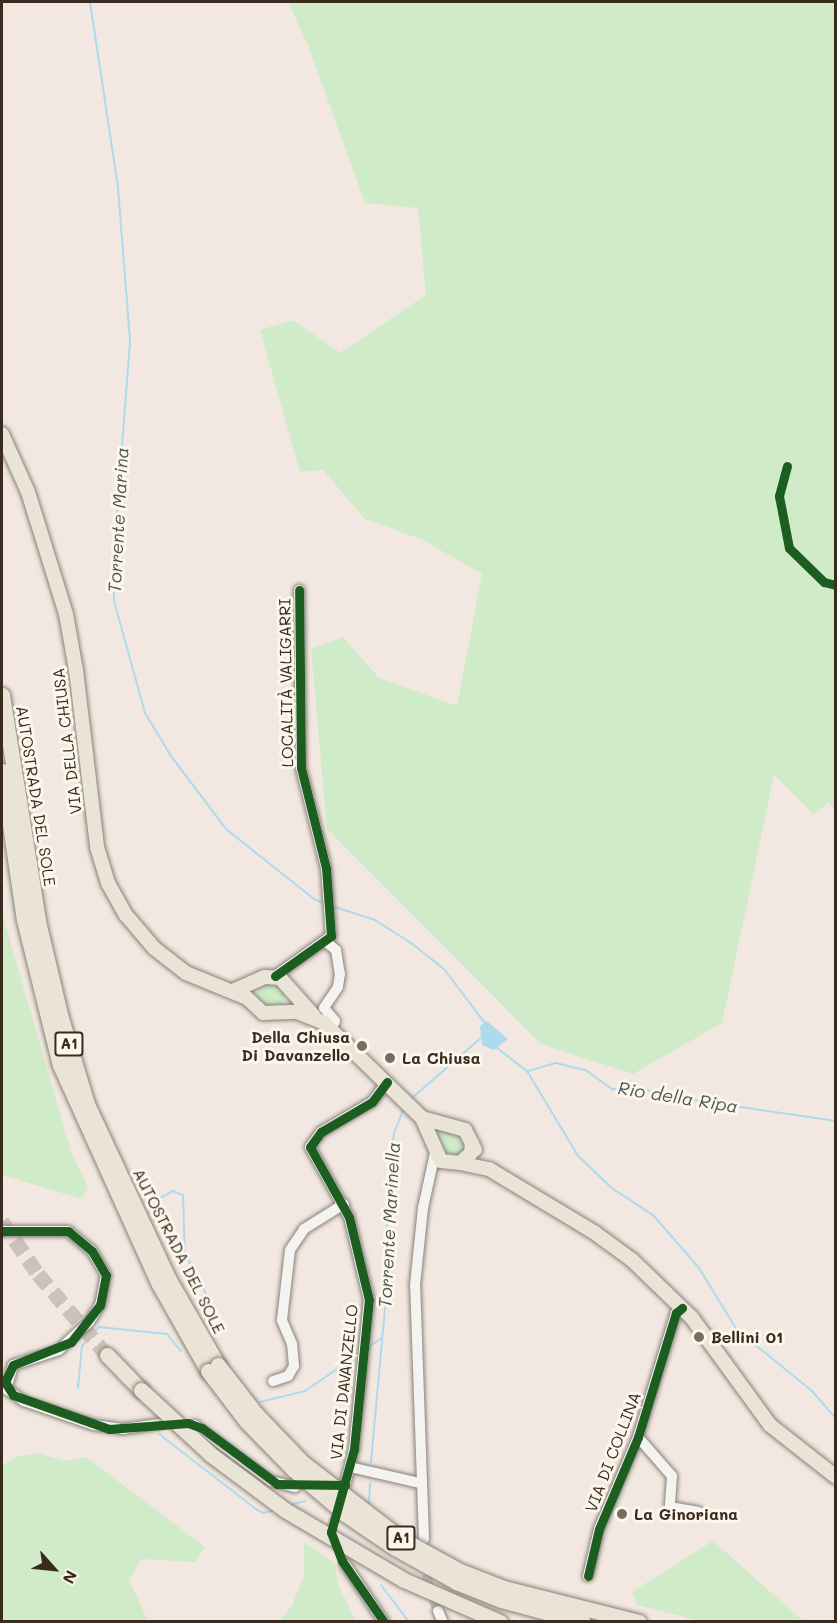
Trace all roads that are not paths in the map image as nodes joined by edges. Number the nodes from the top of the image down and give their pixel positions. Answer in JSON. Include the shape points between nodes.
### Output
{"nodes":[{"id":1,"x":2,"y":434,"type":"edge"},
{"id":2,"x":299,"y":590,"type":"dead end"},
{"id":3,"x":2,"y":695,"type":"edge"},
{"id":4,"x":2,"y":771,"type":"edge"},
{"id":5,"x":326,"y":942,"type":"junction"},
{"id":6,"x":290,"y":969,"type":"junction"},
{"id":7,"x":275,"y":976,"type":"junction"},
{"id":8,"x":256,"y":983,"type":"junction"},
{"id":9,"x":289,"y":987,"type":"junction"},
{"id":10,"x":233,"y":991,"type":"junction"},
{"id":11,"x":253,"y":1002,"type":"junction"},
{"id":12,"x":282,"y":1012,"type":"junction"},
{"id":13,"x":315,"y":1018,"type":"junction"},
{"id":14,"x":331,"y":1029,"type":"junction"},
{"id":15,"x":387,"y":1082,"type":"junction"},
{"id":16,"x":420,"y":1115,"type":"junction"},
{"id":17,"x":450,"y":1126,"type":"junction"},
{"id":18,"x":472,"y":1143,"type":"junction"},
{"id":19,"x":434,"y":1148,"type":"junction"},
{"id":20,"x":455,"y":1164,"type":"junction"},
{"id":21,"x":489,"y":1169,"type":"junction"},
{"id":22,"x":429,"y":1185,"type":"junction"},
{"id":23,"x":344,"y":1204,"type":"junction"},
{"id":24,"x":2,"y":1232,"type":"edge"},
{"id":25,"x":682,"y":1308,"type":"junction"},
{"id":26,"x":107,"y":1355,"type":"tunnel mouth"},
{"id":27,"x":213,"y":1368,"type":"junction"},
{"id":28,"x":273,"y":1381,"type":"dead end"},
{"id":29,"x":160,"y":1424,"type":"dead end"},
{"id":30,"x":195,"y":1425,"type":"dead end"},
{"id":31,"x":639,"y":1437,"type":"junction"},
{"id":32,"x":350,"y":1467,"type":"junction"},
{"id":33,"x":836,"y":1477,"type":"edge"},
{"id":34,"x":420,"y":1483,"type":"junction"},
{"id":35,"x":345,"y":1485,"type":"dead end"},
{"id":36,"x":296,"y":1487,"type":"dead end"},
{"id":37,"x":699,"y":1512,"type":"dead end"},
{"id":38,"x":424,"y":1539,"type":"dead end"},
{"id":39,"x":345,"y":1564,"type":"tunnel mouth"},
{"id":40,"x":588,"y":1576,"type":"dead end"},
{"id":41,"x":384,"y":1622,"type":"edge"},
{"id":42,"x":500,"y":1622,"type":"edge"},
{"id":43,"x":583,"y":1622,"type":"edge"},
{"id":44,"x":639,"y":1622,"type":"edge"}],
"edges":[{"from":1,"to":10,"type":"main road","name":"VIA DELLA CHIUSA","via":[[28,492],[66,614],[97,847],[108,883],[136,929],[172,963],[208,984]]},
{"from":2,"to":5,"type":"street","name":"LOCALITÀ VALIGARRI","via":[[301,768],[328,881],[332,931]]},
{"from":3,"to":27,"type":"highway","name":"AUTOSTRADA DEL SOLE","number":"A1","via":[[38,921],[87,1104]]},
{"from":4,"to":27,"type":"highway","name":"AUTOSTRADA DEL SOLE","number":"A1","via":[[24,920],[60,1065],[159,1284]]},
{"from":5,"to":6,"type":"street"},
{"from":5,"to":14,"type":"street","via":[[336,950],[340,974],[338,987],[324,1008],[335,1021]]},
{"from":6,"to":7,"type":"street"},
{"from":6,"to":9,"type":"street"},
{"from":7,"to":8,"type":"main road"},
{"from":7,"to":9,"type":"main road","name":"VIA DELLA CHIUSA"},
{"from":8,"to":10,"type":"main road"},
{"from":8,"to":11,"type":"main road"},
{"from":9,"to":12,"type":"main road","via":[[289,1004]]},
{"from":9,"to":13,"type":"main road","name":"VIA DELLA CHIUSA"},
{"from":10,"to":11,"type":"main road","name":"VIA DELLA CHIUSA"},
{"from":11,"to":12,"type":"main road","name":"VIA DELLA CHIUSA","via":[[263,1013]]},
{"from":12,"to":13,"type":"main road","name":"VIA DELLA CHIUSA"},
{"from":13,"to":14,"type":"main road","name":"VIA DELLA CHIUSA"},
{"from":14,"to":15,"type":"main road","name":"VIA DELLA CHIUSA"},
{"from":15,"to":16,"type":"main road","name":"VIA DELLA CHIUSA"},
{"from":15,"to":23,"type":"street","name":"VIA DI DAVANZELLO","via":[[372,1102],[321,1132],[310,1147]]},
{"from":16,"to":17,"type":"main road","name":"VIA DELLA CHIUSA"},
{"from":16,"to":19,"type":"main road","name":"VIA DELLA CHIUSA"},
{"from":17,"to":18,"type":"main road","name":"VIA DELLA CHIUSA","via":[[465,1130]]},
{"from":17,"to":19,"type":"main road","via":[[441,1130]]},
{"from":18,"to":20,"type":"main road","via":[[471,1153]]},
{"from":18,"to":21,"type":"main road","name":"VIA DELLA CHIUSA"},
{"from":19,"to":20,"type":"main road","name":"VIA DELLA CHIUSA"},
{"from":19,"to":22,"type":"street"},
{"from":20,"to":21,"type":"main road"},
{"from":20,"to":22,"type":"street"},
{"from":21,"to":25,"type":"main road","via":[[613,1245]]},
{"from":22,"to":34,"type":"street","via":[[415,1285]]},
{"from":23,"to":28,"type":"street","via":[[304,1229],[290,1250],[282,1320],[292,1344],[294,1366],[288,1376]]},
{"from":23,"to":32,"type":"street","name":"VIA DI DAVANZELLO","via":[[369,1300]]},
{"from":24,"to":29,"type":"street","via":[[68,1231],[92,1251],[105,1272],[100,1305],[89,1322],[59,1350],[13,1365],[6,1389],[24,1401],[94,1425],[123,1429]]},
{"from":25,"to":31,"type":"street","name":"VIA DI COLLINA","via":[[676,1313]]},
{"from":25,"to":33,"type":"main road","via":[[770,1425]]},
{"from":26,"to":42,"type":"highway","number":"A1","bridge":true,"via":[[210,1454],[285,1510],[404,1580]]},
{"from":27,"to":43,"type":"highway","name":"AUTOSTRADA DEL SOLE","number":"A1","bridge":true,"via":[[247,1422],[292,1469],[345,1514],[456,1582],[501,1600]]},
{"from":27,"to":44,"type":"highway","name":"AUTOSTRADA DEL SOLE","number":"A1","bridge":true,"via":[[303,1463],[400,1538],[460,1571],[504,1588]]},
{"from":30,"to":36,"type":"street","via":[[261,1475],[277,1484]]},
{"from":31,"to":37,"type":"street","name":"VIA DI COLLINA","via":[[672,1476],[670,1507]]},
{"from":31,"to":40,"type":"street","name":"VIA DI COLLINA","via":[[599,1529]]},
{"from":32,"to":34,"type":"street"},
{"from":32,"to":35,"type":"street","name":"VIA DI DAVANZELLO"},
{"from":34,"to":38,"type":"street"},
{"from":39,"to":41,"type":"street"}]}
